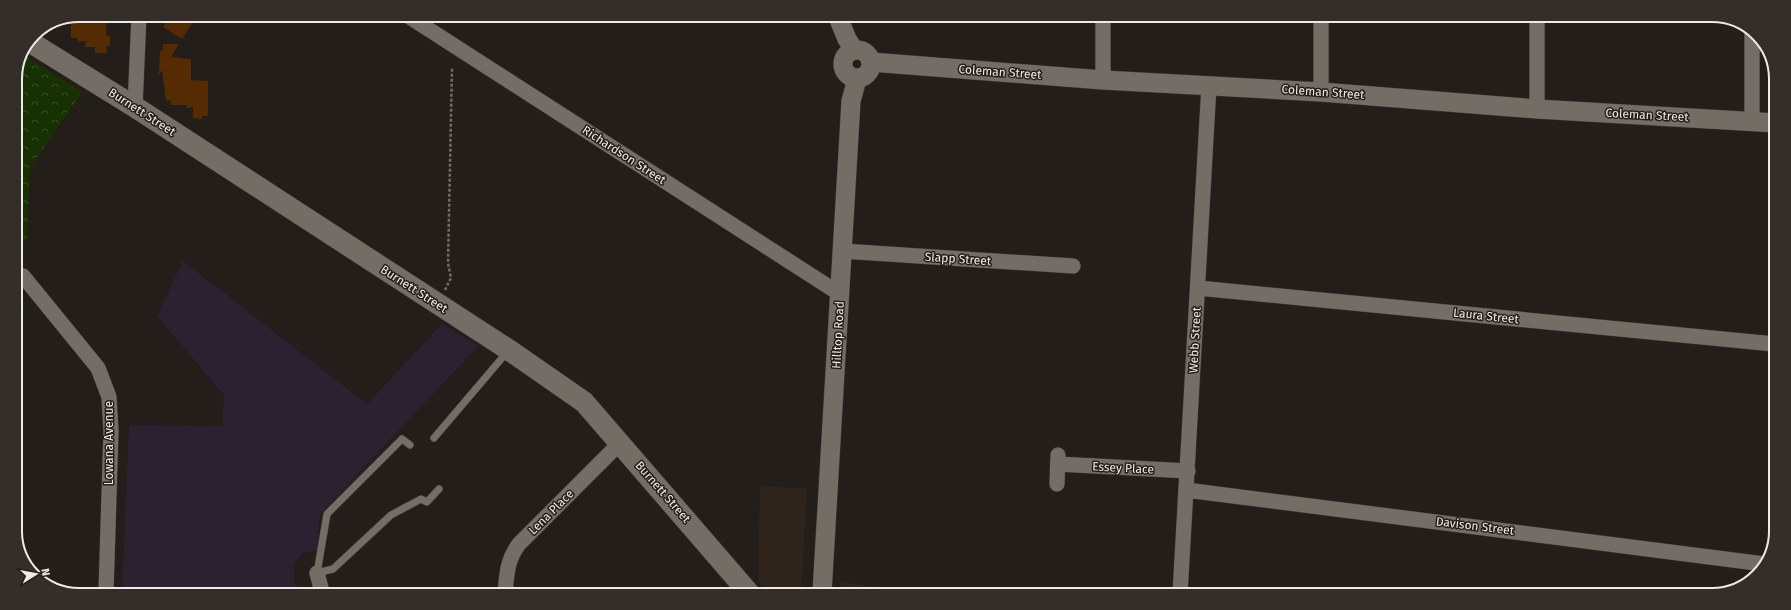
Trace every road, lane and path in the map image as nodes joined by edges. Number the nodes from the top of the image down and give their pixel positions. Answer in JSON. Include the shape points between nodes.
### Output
{"nodes":[{"id":1,"x":138,"y":22,"type":"edge"},
{"id":2,"x":417,"y":22,"type":"edge"},
{"id":3,"x":840,"y":22,"type":"edge"},
{"id":4,"x":1103,"y":22,"type":"edge"},
{"id":5,"x":1321,"y":22,"type":"edge"},
{"id":6,"x":1537,"y":22,"type":"edge"},
{"id":7,"x":1752,"y":39,"type":"edge"},
{"id":8,"x":34,"y":45,"type":"edge"},
{"id":9,"x":854,"y":50,"type":"junction"},
{"id":10,"x":871,"y":62,"type":"junction"},
{"id":11,"x":452,"y":68,"type":"dead end"},
{"id":12,"x":857,"y":78,"type":"junction"},
{"id":13,"x":1103,"y":80,"type":"junction"},
{"id":14,"x":1209,"y":85,"type":"junction"},
{"id":15,"x":1321,"y":92,"type":"junction"},
{"id":16,"x":135,"y":107,"type":"junction"},
{"id":17,"x":1537,"y":109,"type":"junction"},
{"id":18,"x":1752,"y":121,"type":"junction"},
{"id":19,"x":1769,"y":122,"type":"edge"},
{"id":20,"x":842,"y":251,"type":"junction"},
{"id":21,"x":1073,"y":266,"type":"dead end"},
{"id":22,"x":23,"y":276,"type":"dead end"},
{"id":23,"x":1198,"y":288,"type":"junction"},
{"id":24,"x":444,"y":291,"type":"dead end"},
{"id":25,"x":840,"y":294,"type":"junction"},
{"id":26,"x":1769,"y":344,"type":"edge"},
{"id":27,"x":509,"y":350,"type":"junction"},
{"id":28,"x":434,"y":438,"type":"dead end"},
{"id":29,"x":620,"y":443,"type":"junction"},
{"id":30,"x":410,"y":445,"type":"dead end"},
{"id":31,"x":1188,"y":471,"type":"junction"},
{"id":32,"x":1057,"y":484,"type":"dead end"},
{"id":33,"x":439,"y":489,"type":"dead end"},
{"id":34,"x":1186,"y":490,"type":"junction"},
{"id":35,"x":1759,"y":563,"type":"edge"},
{"id":36,"x":317,"y":574,"type":"junction"},
{"id":37,"x":106,"y":588,"type":"edge"},
{"id":38,"x":321,"y":588,"type":"edge"},
{"id":39,"x":506,"y":588,"type":"edge"},
{"id":40,"x":745,"y":588,"type":"edge"},
{"id":41,"x":822,"y":588,"type":"edge"},
{"id":42,"x":1180,"y":588,"type":"edge"}],
"edges":[{"from":1,"to":16,"type":"street"},
{"from":2,"to":25,"type":"street","name":"Richardson Street"},
{"from":3,"to":9,"type":"street"},
{"from":4,"to":13,"type":"street"},
{"from":5,"to":15,"type":"street"},
{"from":6,"to":17,"type":"street"},
{"from":7,"to":18,"type":"street"},
{"from":8,"to":16,"type":"main road","name":"Burnett Street"},
{"from":9,"to":10,"type":"street","via":[[864,51]]},
{"from":9,"to":12,"type":"street","via":[[844,59],[843,67],[848,75]]},
{"from":10,"to":12,"type":"street","via":[[866,75]]},
{"from":10,"to":13,"type":"street","name":"Coleman Street"},
{"from":11,"to":24,"type":"path","via":[[448,263],[450,278]]},
{"from":12,"to":20,"type":"street","name":"Hilltop Road","via":[[851,101]]},
{"from":13,"to":14,"type":"street","name":"Coleman Street"},
{"from":14,"to":15,"type":"street","name":"Coleman Street"},
{"from":14,"to":23,"type":"street","name":"Webb Street"},
{"from":15,"to":17,"type":"street","name":"Coleman Street"},
{"from":16,"to":27,"type":"main road","name":"Burnett Street"},
{"from":17,"to":18,"type":"street","name":"Coleman Street"},
{"from":18,"to":19,"type":"street","name":"Coleman Street"},
{"from":20,"to":21,"type":"street","name":"Slapp Street"},
{"from":20,"to":25,"type":"street","name":"Hilltop Road"},
{"from":22,"to":37,"type":"street","name":"Lowana Avenue","via":[[98,368],[109,397],[111,432]]},
{"from":23,"to":26,"type":"street","name":"Laura Street"},
{"from":23,"to":31,"type":"street","name":"Webb Street"},
{"from":25,"to":41,"type":"street","name":"Hilltop Road"},
{"from":27,"to":28,"type":"lane"},
{"from":27,"to":29,"type":"main road","name":"Burnett Street","via":[[584,402]]},
{"from":29,"to":39,"type":"street","name":"Lena Place","via":[[519,544],[508,566]]},
{"from":29,"to":40,"type":"main road","name":"Burnett Street"},
{"from":30,"to":36,"type":"lane","via":[[402,439],[327,514]]},
{"from":31,"to":32,"type":"street","name":"Essey Place","via":[[1058,460]]},
{"from":31,"to":34,"type":"street","name":"Webb Street"},
{"from":33,"to":36,"type":"lane","via":[[427,502],[421,499],[391,515],[333,569]]},
{"from":34,"to":35,"type":"street","name":"Davison Street"},
{"from":34,"to":42,"type":"street","name":"Webb Street"},
{"from":36,"to":38,"type":"street"}]}
